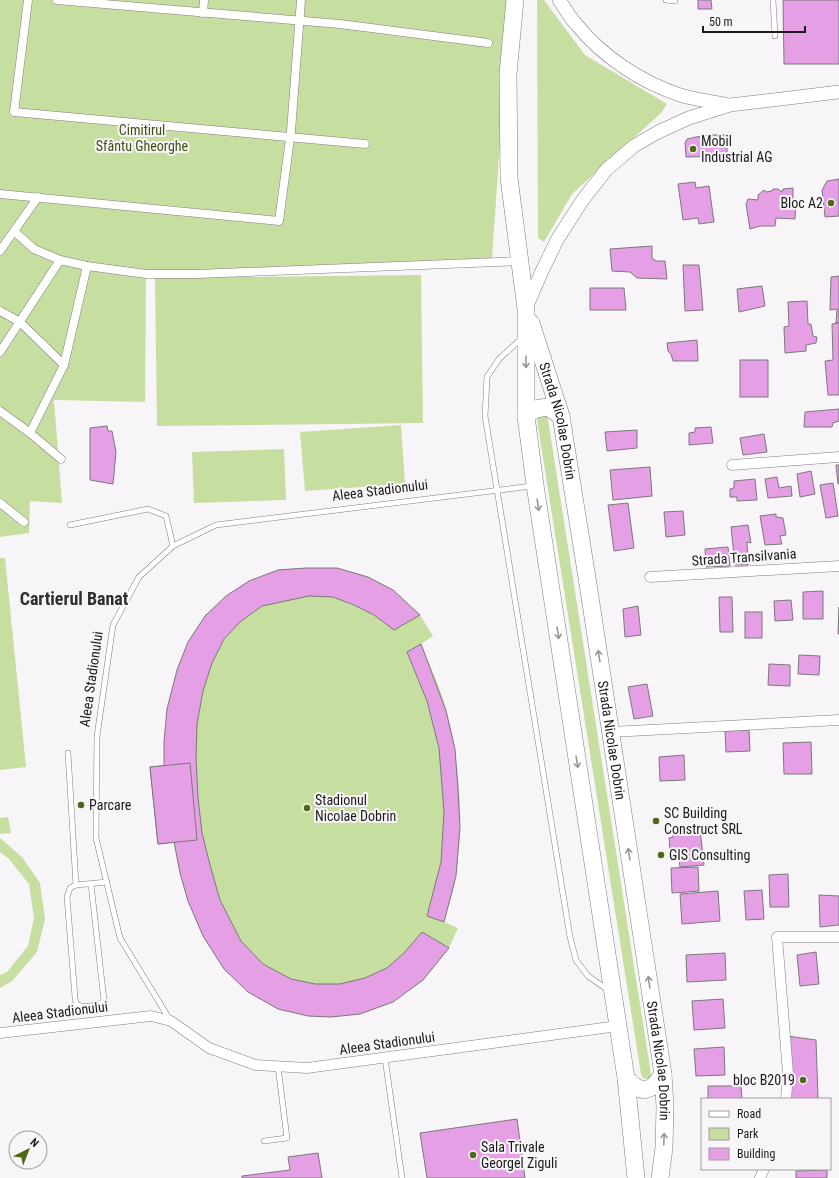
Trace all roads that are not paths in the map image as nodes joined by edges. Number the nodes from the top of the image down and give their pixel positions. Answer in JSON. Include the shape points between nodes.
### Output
{"nodes":[{"id":1,"x":28,"y":0,"type":"edge"},
{"id":2,"x":57,"y":0,"type":"edge"},
{"id":3,"x":204,"y":0,"type":"edge"},
{"id":4,"x":301,"y":0,"type":"edge"},
{"id":5,"x":516,"y":0,"type":"edge"},
{"id":6,"x":559,"y":0,"type":"edge"},
{"id":7,"x":666,"y":0,"type":"edge"},
{"id":8,"x":773,"y":0,"type":"edge"},
{"id":9,"x":674,"y":1,"type":"dead end"},
{"id":10,"x":203,"y":13,"type":"junction"},
{"id":11,"x":299,"y":20,"type":"junction"},
{"id":12,"x":775,"y":36,"type":"dead end"},
{"id":13,"x":488,"y":43,"type":"dead end"},
{"id":14,"x":839,"y":92,"type":"edge"},
{"id":15,"x":730,"y":105,"type":"junction"},
{"id":16,"x":290,"y":138,"type":"junction"},
{"id":17,"x":365,"y":144,"type":"dead end"},
{"id":18,"x":0,"y":194,"type":"edge"},
{"id":19,"x":38,"y":197,"type":"junction"},
{"id":20,"x":14,"y":231,"type":"junction"},
{"id":21,"x":0,"y":251,"type":"edge"},
{"id":22,"x":60,"y":260,"type":"junction"},
{"id":23,"x":520,"y":261,"type":"junction"},
{"id":24,"x":87,"y":266,"type":"junction"},
{"id":25,"x":526,"y":309,"type":"junction"},
{"id":26,"x":0,"y":311,"type":"edge"},
{"id":27,"x":20,"y":322,"type":"junction"},
{"id":28,"x":526,"y":334,"type":"junction"},
{"id":29,"x":0,"y":352,"type":"edge"},
{"id":30,"x":64,"y":365,"type":"junction"},
{"id":31,"x":0,"y":411,"type":"edge"},
{"id":32,"x":526,"y":416,"type":"junction"},
{"id":33,"x":561,"y":416,"type":"junction"},
{"id":34,"x":30,"y":433,"type":"junction"},
{"id":35,"x":839,"y":458,"type":"edge"},
{"id":36,"x":61,"y":459,"type":"dead end"},
{"id":37,"x":732,"y":465,"type":"dead end"},
{"id":38,"x":535,"y":486,"type":"junction"},
{"id":39,"x":497,"y":490,"type":"junction"},
{"id":40,"x":0,"y":503,"type":"edge"},
{"id":41,"x":24,"y":522,"type":"dead end"},
{"id":42,"x":70,"y":525,"type":"dead end"},
{"id":43,"x":173,"y":546,"type":"junction"},
{"id":44,"x":839,"y":566,"type":"edge"},
{"id":45,"x":650,"y":577,"type":"dead end"},
{"id":46,"x":839,"y":720,"type":"edge"},
{"id":47,"x":611,"y":732,"type":"junction"},
{"id":48,"x":68,"y":753,"type":"dead end"},
{"id":49,"x":107,"y":882,"type":"junction"},
{"id":50,"x":91,"y":884,"type":"junction"},
{"id":51,"x":76,"y":885,"type":"junction"},
{"id":52,"x":839,"y":937,"type":"edge"},
{"id":53,"x":613,"y":993,"type":"junction"},
{"id":54,"x":171,"y":1021,"type":"junction"},
{"id":55,"x":618,"y":1026,"type":"junction"},
{"id":56,"x":0,"y":1033,"type":"edge"},
{"id":57,"x":385,"y":1058,"type":"junction"},
{"id":58,"x":278,"y":1066,"type":"junction"},
{"id":59,"x":663,"y":1074,"type":"junction"},
{"id":60,"x":626,"y":1078,"type":"junction"},
{"id":61,"x":786,"y":1098,"type":"edge"},
{"id":62,"x":264,"y":1141,"type":"dead end"},
{"id":63,"x":402,"y":1178,"type":"edge"},
{"id":64,"x":636,"y":1178,"type":"edge"},
{"id":65,"x":660,"y":1178,"type":"edge"}],
"edges":[{"from":1,"to":16,"type":"street","via":[[14,112]]},
{"from":2,"to":10,"type":"street"},
{"from":3,"to":10,"type":"street"},
{"from":4,"to":11,"type":"street"},
{"from":5,"to":23,"type":"main road","name":"Strada Nicolae Dobrin","via":[[508,74],[509,178]]},
{"from":6,"to":15,"type":"street","via":[[576,25],[605,54],[634,74],[681,95]]},
{"from":7,"to":9,"type":"lane"},
{"from":8,"to":12,"type":"lane"},
{"from":10,"to":11,"type":"street"},
{"from":11,"to":13,"type":"street"},
{"from":11,"to":16,"type":"street"},
{"from":14,"to":15,"type":"street"},
{"from":15,"to":25,"type":"street","via":[[689,118],[658,132],[634,146],[606,170],[557,240]]},
{"from":16,"to":17,"type":"street"},
{"from":16,"to":19,"type":"street","via":[[279,221]]},
{"from":18,"to":19,"type":"street"},
{"from":19,"to":20,"type":"street"},
{"from":20,"to":21,"type":"street"},
{"from":20,"to":22,"type":"street","via":[[34,249]]},
{"from":22,"to":24,"type":"street"},
{"from":22,"to":27,"type":"street"},
{"from":23,"to":24,"type":"street","via":[[191,274],[146,274]]},
{"from":23,"to":25,"type":"main road","name":"Strada Nicolae Dobrin"},
{"from":24,"to":30,"type":"street"},
{"from":25,"to":28,"type":"main road","name":"Strada Nicolae Dobrin"},
{"from":25,"to":33,"type":"main road","name":"Strada Nicolae Dobrin"},
{"from":26,"to":27,"type":"street"},
{"from":27,"to":29,"type":"street"},
{"from":27,"to":30,"type":"street"},
{"from":28,"to":32,"type":"main road","name":"Strada Nicolae Dobrin","one_way":true},
{"from":28,"to":39,"type":"lane","via":[[499,359],[487,377],[485,416]]},
{"from":30,"to":34,"type":"street"},
{"from":31,"to":34,"type":"street"},
{"from":32,"to":33,"type":"main road","via":[[535,409],[548,408]]},
{"from":32,"to":38,"type":"main road","name":"Strada Nicolae Dobrin"},
{"from":47,"to":33,"type":"main road","name":"Strada Nicolae Dobrin","one_way":true},
{"from":34,"to":36,"type":"street"},
{"from":35,"to":37,"type":"street"},
{"from":38,"to":39,"type":"lane","name":"Aleea Stadionului"},
{"from":38,"to":53,"type":"main road","name":"Strada Nicolae Dobrin","one_way":true},
{"from":39,"to":43,"type":"lane","name":"Aleea Stadionului","via":[[216,525]]},
{"from":39,"to":53,"type":"lane","via":[[570,937],[576,960],[588,976]]},
{"from":40,"to":41,"type":"street"},
{"from":42,"to":43,"type":"lane","via":[[148,509],[166,516]]},
{"from":43,"to":49,"type":"lane","name":"Aleea Stadionului","via":[[139,577],[113,625],[97,736],[96,838]]},
{"from":44,"to":45,"type":"street","name":"Strada Transilvania"},
{"from":46,"to":47,"type":"street"},
{"from":59,"to":47,"type":"main road","name":"Strada Nicolae Dobrin","one_way":true},
{"from":48,"to":51,"type":"lane"},
{"from":49,"to":50,"type":"lane"},
{"from":49,"to":54,"type":"lane","name":"Aleea Stadionului","via":[[120,938]]},
{"from":50,"to":51,"type":"lane"},
{"from":50,"to":51,"type":"lane","via":[[104,1001],[100,1004],[79,1006],[74,997],[67,897],[70,888]]},
{"from":52,"to":61,"type":"street","via":[[777,937],[788,1073]]},
{"from":53,"to":55,"type":"main road","name":"Strada Nicolae Dobrin"},
{"from":54,"to":56,"type":"street","name":"Aleea Stadionului","via":[[151,1016]]},
{"from":54,"to":58,"type":"street","name":"Aleea Stadionului","via":[[209,1048],[256,1065]]},
{"from":55,"to":57,"type":"street","name":"Aleea Stadionului"},
{"from":55,"to":60,"type":"main road","name":"Strada Nicolae Dobrin"},
{"from":57,"to":58,"type":"street","name":"Aleea Stadionului","via":[[307,1068]]},
{"from":57,"to":63,"type":"lane"},
{"from":58,"to":62,"type":"lane","via":[[287,1138]]},
{"from":59,"to":60,"type":"main road","via":[[652,1088],[645,1090],[638,1088]]},
{"from":65,"to":59,"type":"main road","name":"Strada Nicolae Dobrin","one_way":true,"via":[[664,1148]]},
{"from":60,"to":64,"type":"main road","name":"Strada Nicolae Dobrin"}]}
